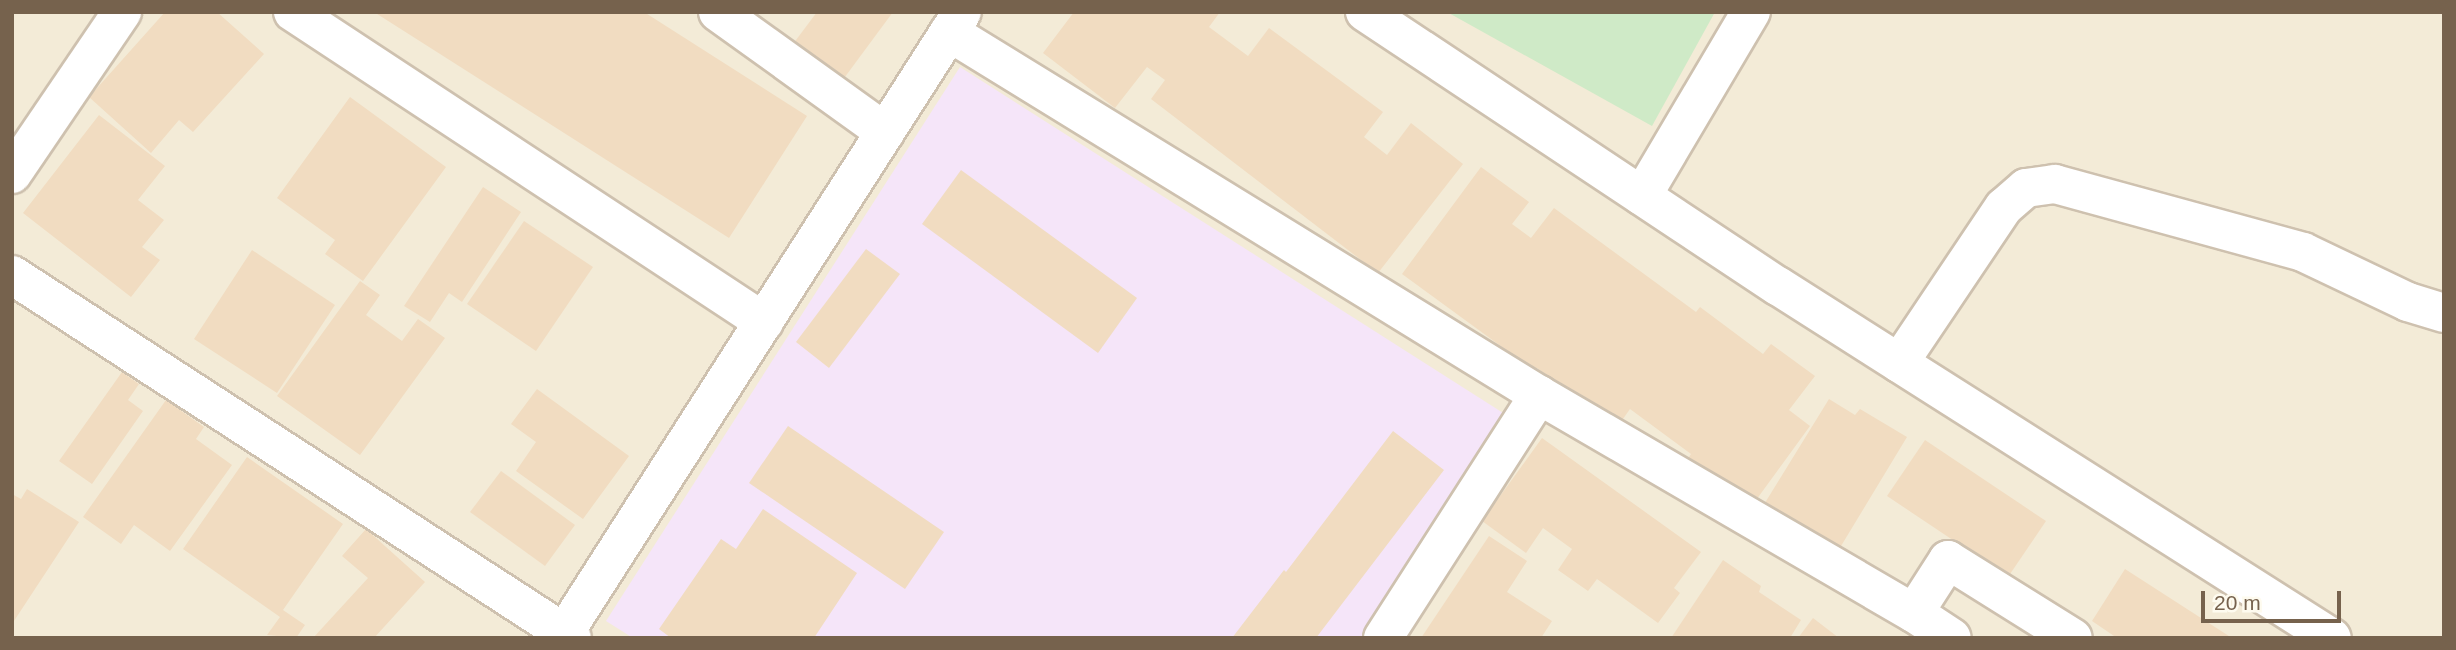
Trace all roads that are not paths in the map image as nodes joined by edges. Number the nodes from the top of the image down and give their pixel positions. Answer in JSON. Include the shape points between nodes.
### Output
{"nodes":[{"id":1,"x":122,"y":12,"type":"edge"},
{"id":2,"x":293,"y":12,"type":"edge"},
{"id":3,"x":718,"y":12,"type":"edge"},
{"id":4,"x":1365,"y":12,"type":"edge"},
{"id":5,"x":1751,"y":12,"type":"edge"},
{"id":6,"x":955,"y":22,"type":"edge"},
{"id":7,"x":885,"y":132,"type":"junction"},
{"id":8,"x":12,"y":174,"type":"edge"},
{"id":9,"x":1642,"y":196,"type":"junction"},
{"id":10,"x":12,"y":275,"type":"edge"},
{"id":11,"x":2444,"y":313,"type":"edge"},
{"id":12,"x":764,"y":322,"type":"junction"},
{"id":13,"x":1899,"y":363,"type":"junction"},
{"id":14,"x":1539,"y":394,"type":"junction"},
{"id":15,"x":1913,"y":613,"type":"junction"},
{"id":16,"x":566,"y":636,"type":"edge"},
{"id":17,"x":1383,"y":638,"type":"edge"},
{"id":18,"x":1952,"y":638,"type":"edge"},
{"id":19,"x":2073,"y":638,"type":"edge"},
{"id":20,"x":2332,"y":638,"type":"edge"}],
"edges":[{"from":1,"to":8,"type":"street"},
{"from":2,"to":12,"type":"street"},
{"from":3,"to":7,"type":"street"},
{"from":4,"to":9,"type":"street"},
{"from":5,"to":9,"type":"street"},
{"from":6,"to":7,"type":"street"},
{"from":6,"to":14,"type":"street"},
{"from":7,"to":12,"type":"street"},
{"from":9,"to":13,"type":"street"},
{"from":10,"to":16,"type":"street"},
{"from":11,"to":13,"type":"street","via":[[2408,302],[2303,252],[2055,184],[2026,188],[2004,207]]},
{"from":12,"to":16,"type":"street"},
{"from":13,"to":20,"type":"street"},
{"from":14,"to":15,"type":"street"},
{"from":14,"to":17,"type":"street"},
{"from":15,"to":18,"type":"street"},
{"from":15,"to":19,"type":"street","via":[[1948,560]]}]}
